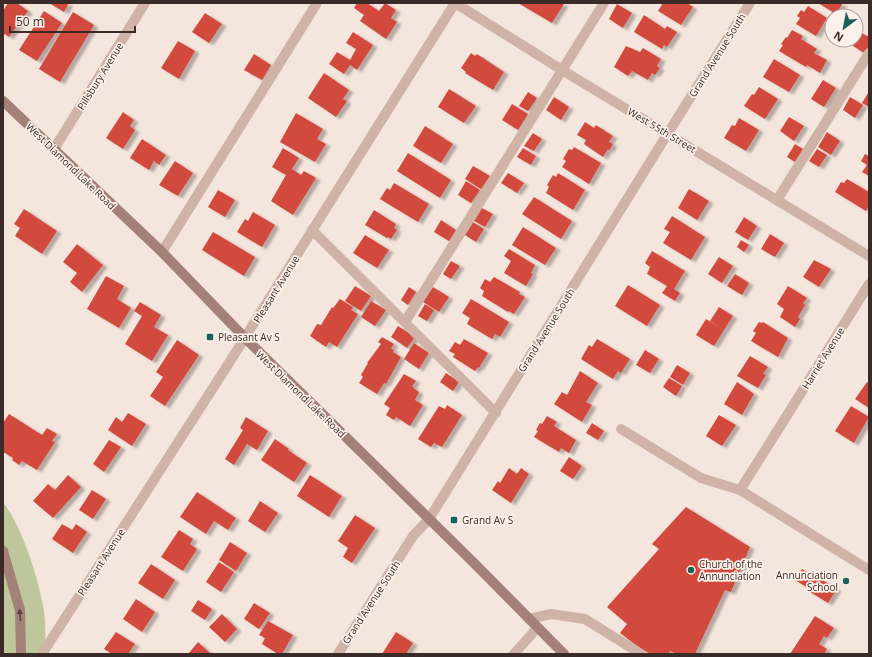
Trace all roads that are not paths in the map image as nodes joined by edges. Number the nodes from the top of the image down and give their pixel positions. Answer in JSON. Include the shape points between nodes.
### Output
{"nodes":[{"id":1,"x":145,"y":3,"type":"edge"},
{"id":2,"x":317,"y":3,"type":"edge"},
{"id":3,"x":455,"y":3,"type":"edge"},
{"id":4,"x":604,"y":3,"type":"edge"},
{"id":5,"x":750,"y":3,"type":"edge"},
{"id":6,"x":869,"y":54,"type":"edge"},
{"id":7,"x":562,"y":70,"type":"junction"},
{"id":8,"x":3,"y":101,"type":"edge"},
{"id":9,"x":668,"y":133,"type":"junction"},
{"id":10,"x":54,"y":150,"type":"junction"},
{"id":11,"x":777,"y":200,"type":"junction"},
{"id":12,"x":312,"y":230,"type":"junction"},
{"id":13,"x":162,"y":252,"type":"junction"},
{"id":14,"x":869,"y":256,"type":"edge"},
{"id":15,"x":869,"y":284,"type":"edge"},
{"id":16,"x":405,"y":322,"type":"junction"},
{"id":17,"x":244,"y":338,"type":"junction"},
{"id":18,"x":496,"y":413,"type":"junction"},
{"id":19,"x":621,"y":429,"type":"dead end"},
{"id":20,"x":740,"y":490,"type":"junction"},
{"id":21,"x":429,"y":519,"type":"junction"},
{"id":22,"x":3,"y":551,"type":"edge"},
{"id":23,"x":869,"y":570,"type":"edge"},
{"id":24,"x":529,"y":619,"type":"junction"},
{"id":25,"x":537,"y":628,"type":"junction"},
{"id":26,"x":21,"y":654,"type":"edge"},
{"id":27,"x":42,"y":654,"type":"edge"},
{"id":28,"x":338,"y":654,"type":"edge"},
{"id":29,"x":514,"y":654,"type":"edge"},
{"id":30,"x":564,"y":654,"type":"edge"},
{"id":31,"x":641,"y":654,"type":"edge"}],
"edges":[{"from":1,"to":10,"type":"street","name":"Pillsbury Avenue"},
{"from":2,"to":13,"type":"street"},
{"from":3,"to":7,"type":"street","name":"West 55th Street"},
{"from":3,"to":12,"type":"street","name":"Pleasant Avenue"},
{"from":4,"to":7,"type":"street"},
{"from":5,"to":9,"type":"street","name":"Grand Avenue South"},
{"from":6,"to":11,"type":"street"},
{"from":7,"to":9,"type":"street","name":"West 55th Street"},
{"from":7,"to":16,"type":"street"},
{"from":8,"to":10,"type":"street","name":"West Diamond Lake Road"},
{"from":9,"to":11,"type":"street","name":"West 55th Street"},
{"from":9,"to":18,"type":"street","name":"Grand Avenue South"},
{"from":10,"to":13,"type":"street","name":"West Diamond Lake Road"},
{"from":11,"to":14,"type":"street","name":"West 55th Street"},
{"from":12,"to":16,"type":"street"},
{"from":12,"to":17,"type":"street","name":"Pleasant Avenue"},
{"from":13,"to":17,"type":"street","name":"West Diamond Lake Road"},
{"from":15,"to":20,"type":"street","name":"Harriet Avenue"},
{"from":16,"to":18,"type":"street"},
{"from":17,"to":21,"type":"street","name":"West Diamond Lake Road"},
{"from":17,"to":27,"type":"street","name":"Pleasant Avenue"},
{"from":18,"to":21,"type":"street","name":"Grand Avenue South"},
{"from":19,"to":20,"type":"street","via":[[701,478]]},
{"from":20,"to":23,"type":"street"},
{"from":21,"to":24,"type":"street","name":"West Diamond Lake Road"},
{"from":21,"to":28,"type":"street","name":"Grand Avenue South","via":[[413,536]]},
{"from":26,"to":22,"type":"street","one_way":true,"via":[[20,610]]},
{"from":24,"to":25,"type":"street","name":"West Diamond Lake Road"},
{"from":24,"to":31,"type":"street","via":[[551,614],[585,619]]},
{"from":25,"to":29,"type":"street"},
{"from":25,"to":30,"type":"street","name":"West Diamond Lake Road"}]}
